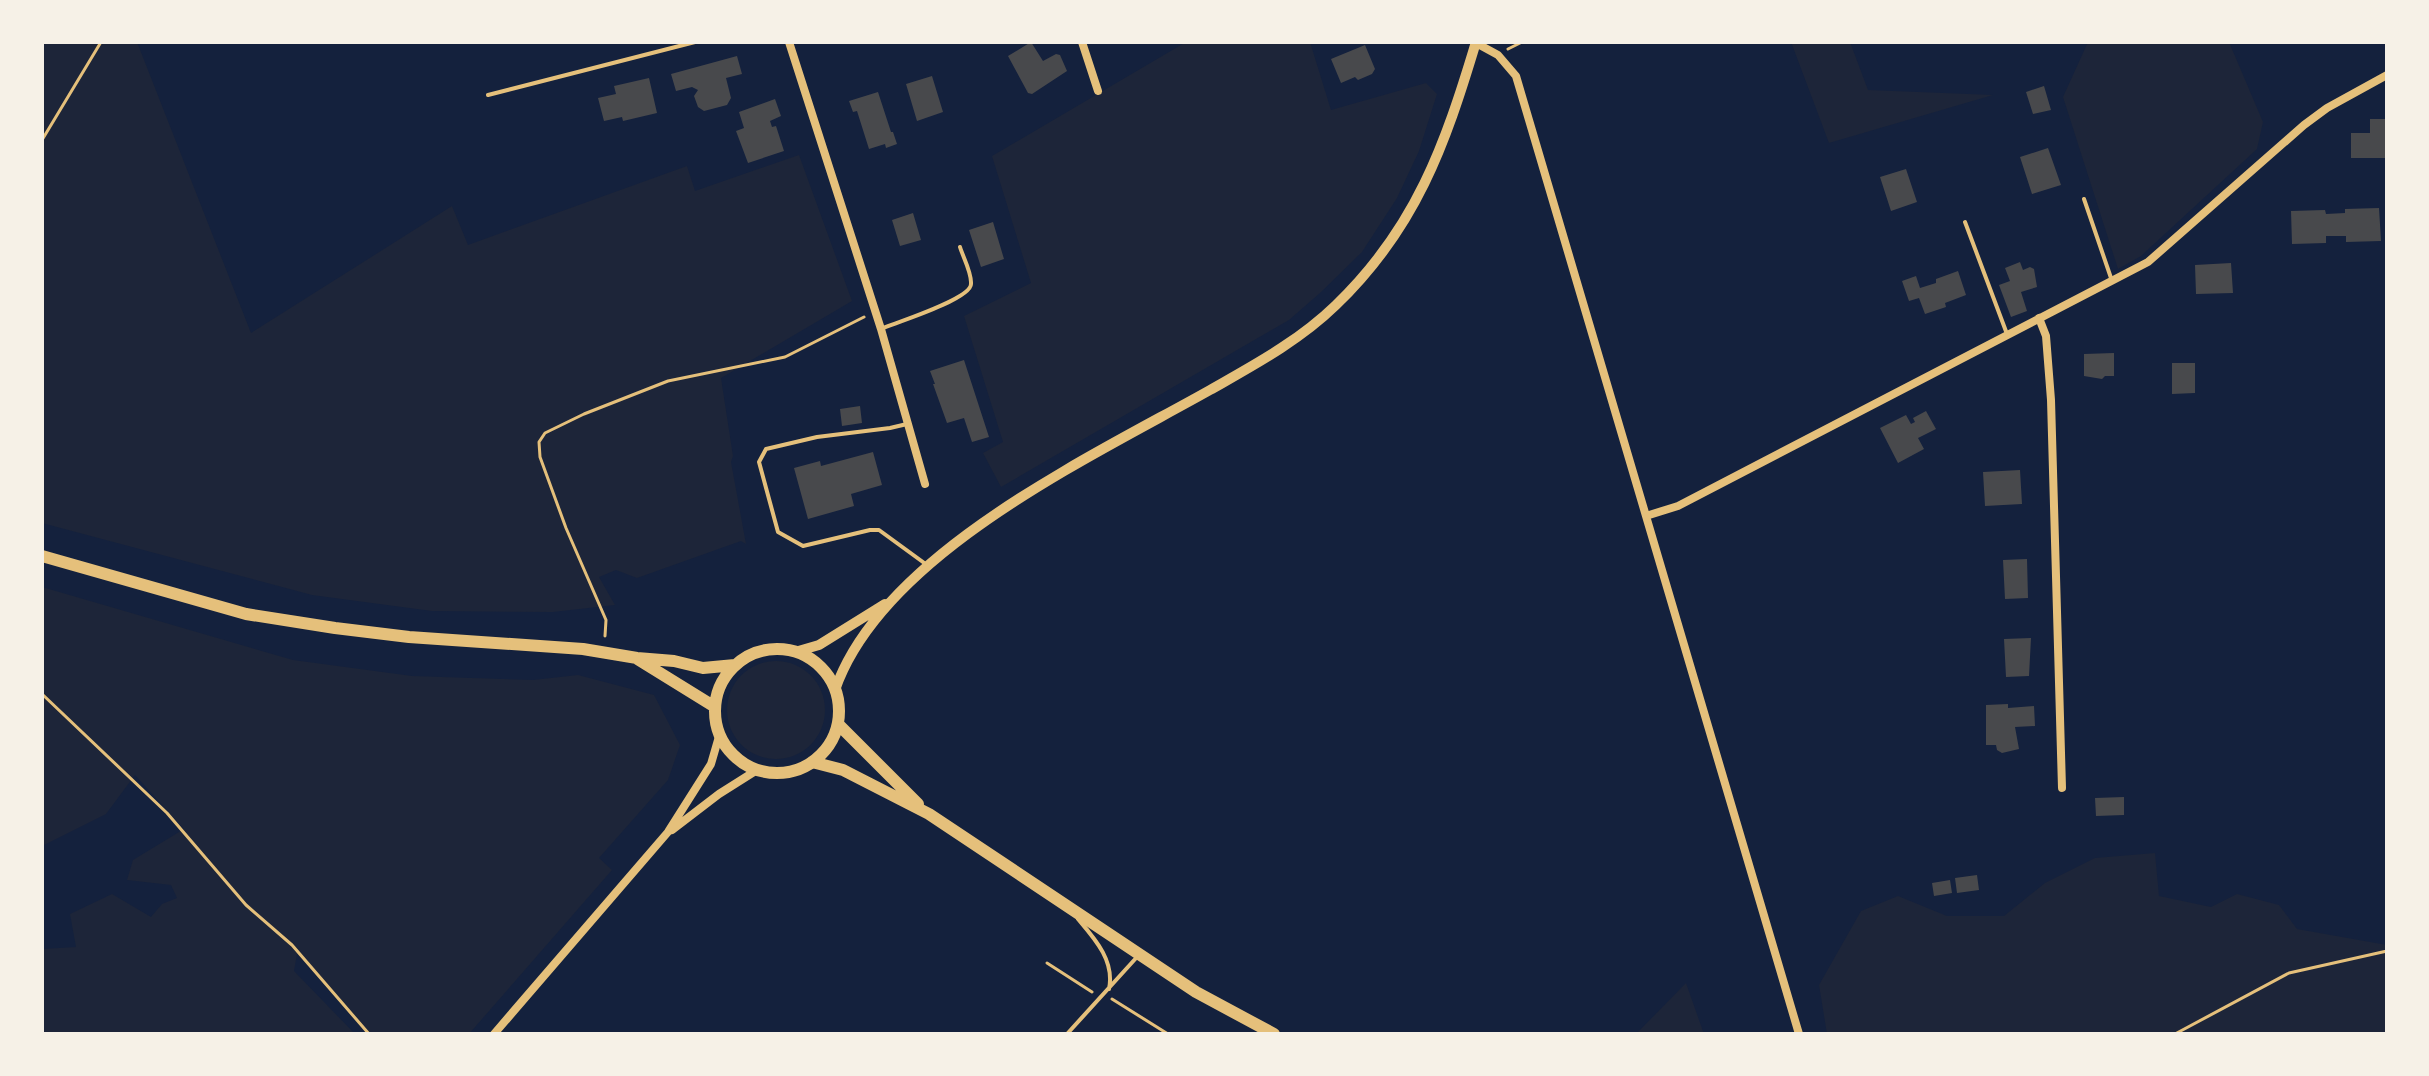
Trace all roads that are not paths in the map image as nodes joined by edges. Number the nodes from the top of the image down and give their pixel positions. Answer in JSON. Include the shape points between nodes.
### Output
{"nodes":[{"id":1,"x":695,"y":42,"type":"edge"},
{"id":2,"x":789,"y":42,"type":"edge"},
{"id":3,"x":1082,"y":42,"type":"edge"},
{"id":4,"x":1476,"y":42,"type":"edge"},
{"id":5,"x":2387,"y":75,"type":"edge"},
{"id":6,"x":1098,"y":91,"type":"dead end"},
{"id":7,"x":488,"y":95,"type":"dead end"},
{"id":8,"x":2084,"y":199,"type":"dead end"},
{"id":9,"x":1965,"y":222,"type":"dead end"},
{"id":10,"x":960,"y":247,"type":"dead end"},
{"id":11,"x":2112,"y":281,"type":"junction"},
{"id":12,"x":2039,"y":318,"type":"junction"},
{"id":13,"x":881,"y":329,"type":"junction"},
{"id":14,"x":2007,"y":334,"type":"junction"},
{"id":15,"x":908,"y":423,"type":"junction"},
{"id":16,"x":925,"y":484,"type":"dead end"},
{"id":17,"x":1646,"y":516,"type":"junction"},
{"id":18,"x":42,"y":556,"type":"edge"},
{"id":19,"x":927,"y":565,"type":"junction"},
{"id":20,"x":890,"y":601,"type":"junction"},
{"id":21,"x":795,"y":652,"type":"junction"},
{"id":22,"x":637,"y":658,"type":"junction"},
{"id":23,"x":735,"y":665,"type":"junction"},
{"id":24,"x":835,"y":690,"type":"junction"},
{"id":25,"x":715,"y":707,"type":"junction"},
{"id":26,"x":839,"y":725,"type":"junction"},
{"id":27,"x":720,"y":733,"type":"junction"},
{"id":28,"x":812,"y":762,"type":"junction"},
{"id":29,"x":757,"y":770,"type":"junction"},
{"id":30,"x":2062,"y":788,"type":"dead end"},
{"id":31,"x":929,"y":814,"type":"junction"},
{"id":32,"x":668,"y":832,"type":"junction"},
{"id":33,"x":1069,"y":908,"type":"junction"},
{"id":34,"x":1139,"y":955,"type":"junction"},
{"id":35,"x":1105,"y":995,"type":"junction"},
{"id":36,"x":1070,"y":1033,"type":"edge"},
{"id":37,"x":494,"y":1034,"type":"edge"},
{"id":38,"x":1274,"y":1034,"type":"edge"},
{"id":39,"x":1799,"y":1034,"type":"edge"}],
"edges":[{"from":1,"to":7,"type":"lane"},
{"from":2,"to":13,"type":"street"},
{"from":3,"to":6,"type":"street"},
{"from":4,"to":17,"type":"street","via":[[1498,55],[1516,76]]},
{"from":4,"to":19,"type":"street","via":[[1436,164],[1413,208],[1385,250],[1335,306],[1275,353],[1041,485]]},
{"from":5,"to":11,"type":"street","via":[[2304,125],[2160,253]]},
{"from":8,"to":11,"type":"lane"},
{"from":9,"to":14,"type":"lane"},
{"from":10,"to":13,"type":"lane","via":[[972,283],[969,291]]},
{"from":11,"to":12,"type":"street"},
{"from":12,"to":14,"type":"street"},
{"from":12,"to":30,"type":"street","via":[[2046,336],[2051,400]]},
{"from":13,"to":15,"type":"street"},
{"from":14,"to":17,"type":"street","via":[[1678,506]]},
{"from":15,"to":16,"type":"street"},
{"from":15,"to":19,"type":"lane","via":[[766,449],[759,462],[778,532],[803,546],[879,530]]},
{"from":17,"to":39,"type":"street"},
{"from":18,"to":22,"type":"main road","via":[[246,614],[409,637]]},
{"from":19,"to":20,"type":"street"},
{"from":20,"to":21,"type":"street","via":[[819,645]]},
{"from":20,"to":24,"type":"street","via":[[848,659]]},
{"from":21,"to":23,"type":"main road","via":[[765,651]]},
{"from":21,"to":24,"type":"main road","via":[[827,674]]},
{"from":22,"to":23,"type":"main road","via":[[703,668]]},
{"from":22,"to":25,"type":"main road"},
{"from":23,"to":25,"type":"main road","via":[[719,687]]},
{"from":24,"to":26,"type":"main road"},
{"from":25,"to":27,"type":"main road"},
{"from":26,"to":28,"type":"main road","via":[[825,751]]},
{"from":26,"to":31,"type":"main road"},
{"from":27,"to":29,"type":"main road","via":[[735,758]]},
{"from":27,"to":32,"type":"street","via":[[711,764]]},
{"from":28,"to":29,"type":"main road","via":[[782,772]]},
{"from":28,"to":31,"type":"main road","via":[[843,770]]},
{"from":29,"to":32,"type":"street"},
{"from":31,"to":33,"type":"main road"},
{"from":32,"to":37,"type":"street"},
{"from":33,"to":34,"type":"main road"},
{"from":33,"to":35,"type":"lane","via":[[1106,959],[1110,970]]},
{"from":34,"to":35,"type":"lane"},
{"from":34,"to":38,"type":"main road"},
{"from":35,"to":36,"type":"lane"}]}
